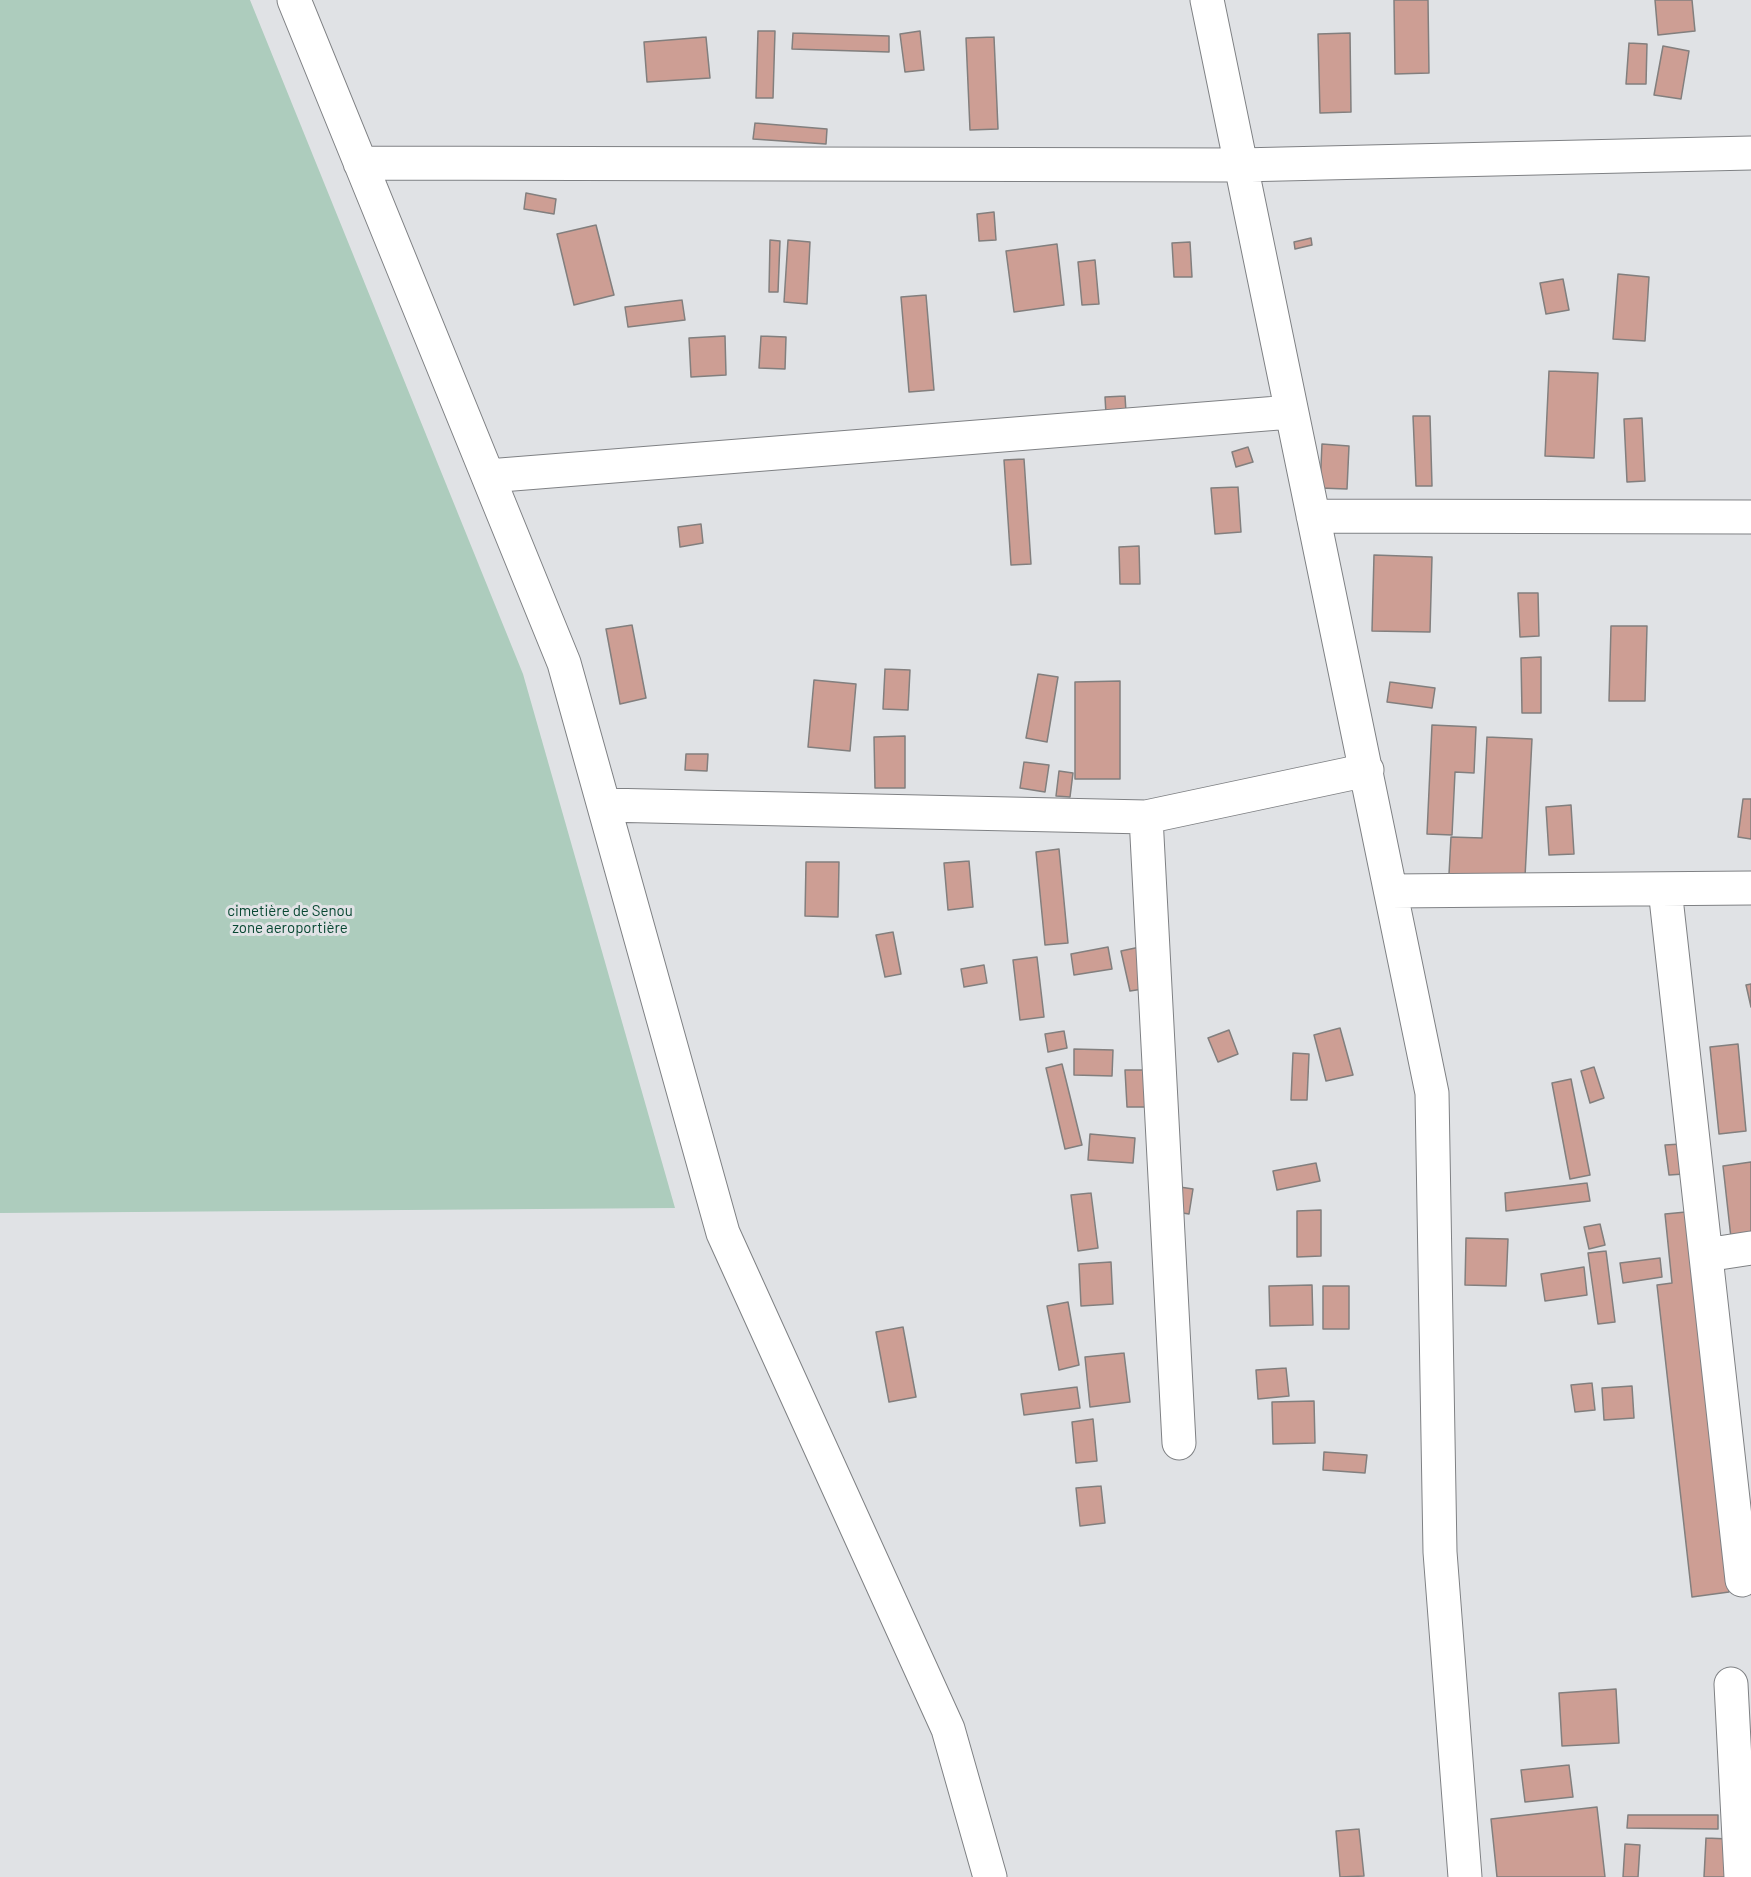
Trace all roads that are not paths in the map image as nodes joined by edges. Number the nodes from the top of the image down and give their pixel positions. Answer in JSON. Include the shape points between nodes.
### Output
{"nodes":[{"id":1,"x":294,"y":0,"type":"edge"},
{"id":2,"x":1207,"y":0,"type":"edge"},
{"id":3,"x":1751,"y":153,"type":"edge"},
{"id":4,"x":360,"y":163,"type":"junction"},
{"id":5,"x":1239,"y":165,"type":"junction"},
{"id":6,"x":1291,"y":412,"type":"junction"},
{"id":7,"x":488,"y":476,"type":"junction"},
{"id":8,"x":1313,"y":516,"type":"junction"},
{"id":9,"x":1751,"y":517,"type":"edge"},
{"id":10,"x":1366,"y":770,"type":"junction"},
{"id":11,"x":604,"y":805,"type":"junction"},
{"id":12,"x":1146,"y":817,"type":"junction"},
{"id":13,"x":1751,"y":888,"type":"edge"},
{"id":14,"x":1665,"y":889,"type":"junction"},
{"id":15,"x":1391,"y":891,"type":"junction"},
{"id":16,"x":1751,"y":1248,"type":"edge"},
{"id":17,"x":1706,"y":1255,"type":"junction"},
{"id":18,"x":1179,"y":1443,"type":"dead end"},
{"id":19,"x":1742,"y":1580,"type":"dead end"},
{"id":20,"x":1731,"y":1684,"type":"dead end"},
{"id":21,"x":990,"y":1877,"type":"edge"},
{"id":22,"x":1465,"y":1877,"type":"edge"},
{"id":23,"x":1741,"y":1877,"type":"edge"}],
"edges":[{"from":1,"to":4,"type":"street"},
{"from":2,"to":5,"type":"street"},
{"from":3,"to":5,"type":"street"},
{"from":4,"to":5,"type":"street"},
{"from":4,"to":7,"type":"street"},
{"from":5,"to":6,"type":"street"},
{"from":6,"to":7,"type":"street"},
{"from":6,"to":8,"type":"street"},
{"from":7,"to":11,"type":"street","via":[[564,663]]},
{"from":8,"to":9,"type":"street"},
{"from":8,"to":10,"type":"street"},
{"from":10,"to":12,"type":"street"},
{"from":10,"to":15,"type":"street"},
{"from":11,"to":12,"type":"street"},
{"from":11,"to":21,"type":"street","via":[[723,1233],[948,1729]]},
{"from":12,"to":18,"type":"street"},
{"from":13,"to":14,"type":"street"},
{"from":14,"to":15,"type":"street"},
{"from":14,"to":17,"type":"street"},
{"from":15,"to":22,"type":"street","via":[[1431,1093],[1440,1552]]},
{"from":16,"to":17,"type":"street"},
{"from":17,"to":19,"type":"street"},
{"from":20,"to":23,"type":"street"}]}
